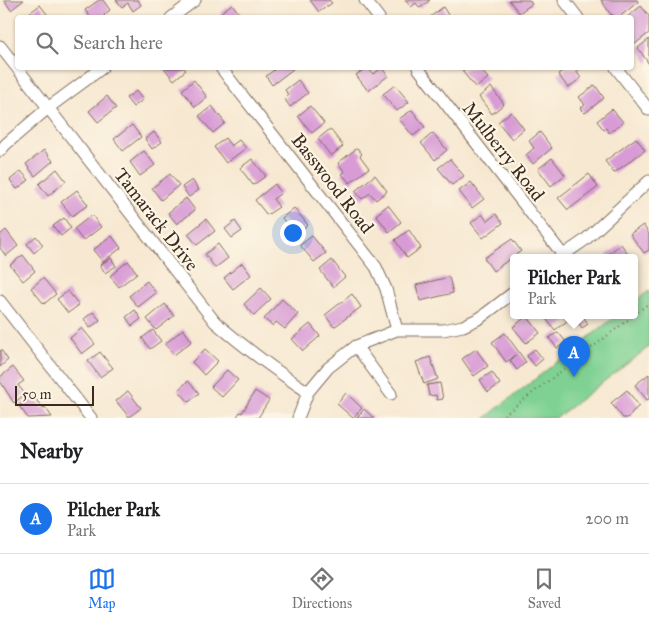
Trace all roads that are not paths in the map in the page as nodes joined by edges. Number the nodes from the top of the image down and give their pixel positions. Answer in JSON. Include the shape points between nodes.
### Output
{"nodes":[{"id":1,"x":195,"y":0,"type":"edge"},
{"id":2,"x":365,"y":0,"type":"edge"},
{"id":3,"x":564,"y":0,"type":"edge"},
{"id":4,"x":178,"y":15,"type":"edge"},
{"id":5,"x":377,"y":15,"type":"edge"},
{"id":6,"x":576,"y":15,"type":"edge"},
{"id":7,"x":0,"y":46,"type":"edge"},
{"id":8,"x":15,"y":65,"type":"edge"},
{"id":9,"x":19,"y":70,"type":"edge"},
{"id":10,"x":99,"y":70,"type":"edge"},
{"id":11,"x":223,"y":70,"type":"edge"},
{"id":12,"x":420,"y":70,"type":"edge"},
{"id":13,"x":618,"y":70,"type":"edge"},
{"id":14,"x":48,"y":108,"type":"junction"},
{"id":15,"x":649,"y":110,"type":"edge"},
{"id":16,"x":0,"y":152,"type":"edge"},
{"id":17,"x":649,"y":181,"type":"edge"},
{"id":18,"x":559,"y":254,"type":"edge"},
{"id":19,"x":565,"y":254,"type":"edge"},
{"id":20,"x":510,"y":295,"type":"edge"},
{"id":21,"x":0,"y":301,"type":"edge"},
{"id":22,"x":397,"y":330,"type":"junction"},
{"id":23,"x":356,"y":346,"type":"junction"},
{"id":24,"x":308,"y":392,"type":"junction"},
{"id":25,"x":391,"y":394,"type":"dead end"},
{"id":26,"x":90,"y":418,"type":"edge"},
{"id":27,"x":298,"y":418,"type":"edge"}],
"edges":[{"from":1,"to":4,"type":"street"},
{"from":2,"to":5,"type":"street"},
{"from":3,"to":6,"type":"street"},
{"from":7,"to":8,"type":"street","name":"Tamarack Drive"},
{"from":9,"to":14,"type":"street","name":"Tamarack Drive"},
{"from":10,"to":14,"type":"street"},
{"from":11,"to":22,"type":"street","name":"Basswood Road","via":[[376,267],[386,289]]},
{"from":12,"to":18,"type":"street","name":"Mulberry Road"},
{"from":13,"to":15,"type":"street"},
{"from":14,"to":16,"type":"street"},
{"from":14,"to":24,"type":"street","name":"Tamarack Drive","via":[[215,322],[274,370]]},
{"from":17,"to":19,"type":"street"},
{"from":20,"to":22,"type":"street","via":[[480,318],[463,326],[443,330]]},
{"from":21,"to":26,"type":"street"},
{"from":22,"to":23,"type":"street"},
{"from":23,"to":24,"type":"street","via":[[328,368]]},
{"from":23,"to":25,"type":"street"},
{"from":24,"to":27,"type":"street"}]}
